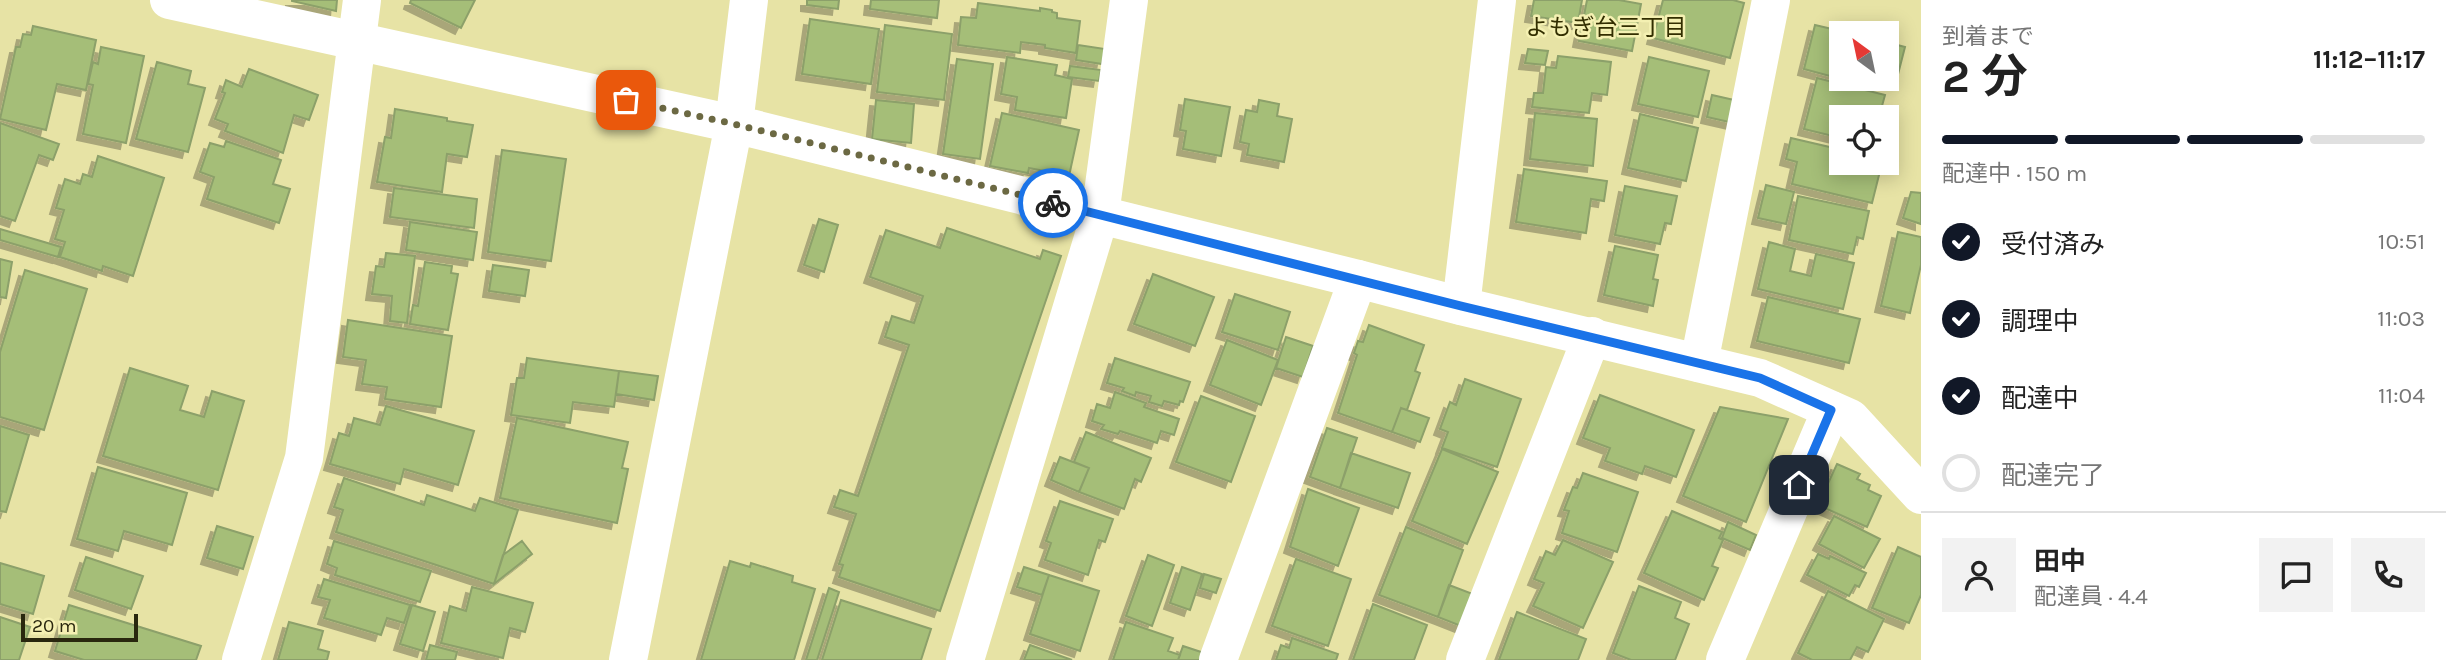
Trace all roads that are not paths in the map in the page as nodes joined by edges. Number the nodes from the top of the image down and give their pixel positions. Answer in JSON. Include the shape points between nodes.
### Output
{"nodes":[{"id":1,"x":169,"y":0,"type":"edge"},
{"id":2,"x":362,"y":0,"type":"edge"},
{"id":3,"x":749,"y":0,"type":"edge"},
{"id":4,"x":1129,"y":0,"type":"edge"},
{"id":5,"x":1497,"y":0,"type":"edge"},
{"id":6,"x":1771,"y":0,"type":"edge"},
{"id":7,"x":357,"y":41,"type":"junction"},
{"id":8,"x":734,"y":124,"type":"junction"},
{"id":9,"x":1100,"y":215,"type":"junction"},
{"id":10,"x":1358,"y":279,"type":"junction"},
{"id":11,"x":1461,"y":306,"type":"junction"},
{"id":12,"x":1592,"y":336,"type":"junction"},
{"id":13,"x":1699,"y":363,"type":"junction"},
{"id":14,"x":1831,"y":410,"type":"junction"},
{"id":15,"x":1921,"y":495,"type":"edge"},
{"id":16,"x":241,"y":660,"type":"edge"},
{"id":17,"x":628,"y":660,"type":"edge"},
{"id":18,"x":965,"y":660,"type":"edge"},
{"id":19,"x":1219,"y":660,"type":"edge"},
{"id":20,"x":1465,"y":660,"type":"edge"},
{"id":21,"x":1725,"y":660,"type":"edge"}],
"edges":[{"from":1,"to":7,"type":"street"},
{"from":2,"to":7,"type":"street"},
{"from":3,"to":8,"type":"street"},
{"from":4,"to":9,"type":"street"},
{"from":5,"to":11,"type":"street"},
{"from":6,"to":13,"type":"street"},
{"from":7,"to":8,"type":"street"},
{"from":7,"to":16,"type":"street","via":[[304,458]]},
{"from":8,"to":9,"type":"street"},
{"from":8,"to":17,"type":"street"},
{"from":9,"to":10,"type":"street"},
{"from":9,"to":18,"type":"street"},
{"from":10,"to":11,"type":"street"},
{"from":10,"to":19,"type":"street"},
{"from":11,"to":12,"type":"street"},
{"from":12,"to":13,"type":"street"},
{"from":12,"to":20,"type":"street"},
{"from":13,"to":14,"type":"street","via":[[1760,378]]},
{"from":14,"to":15,"type":"street","via":[[1850,418]]},
{"from":14,"to":21,"type":"street"}]}
